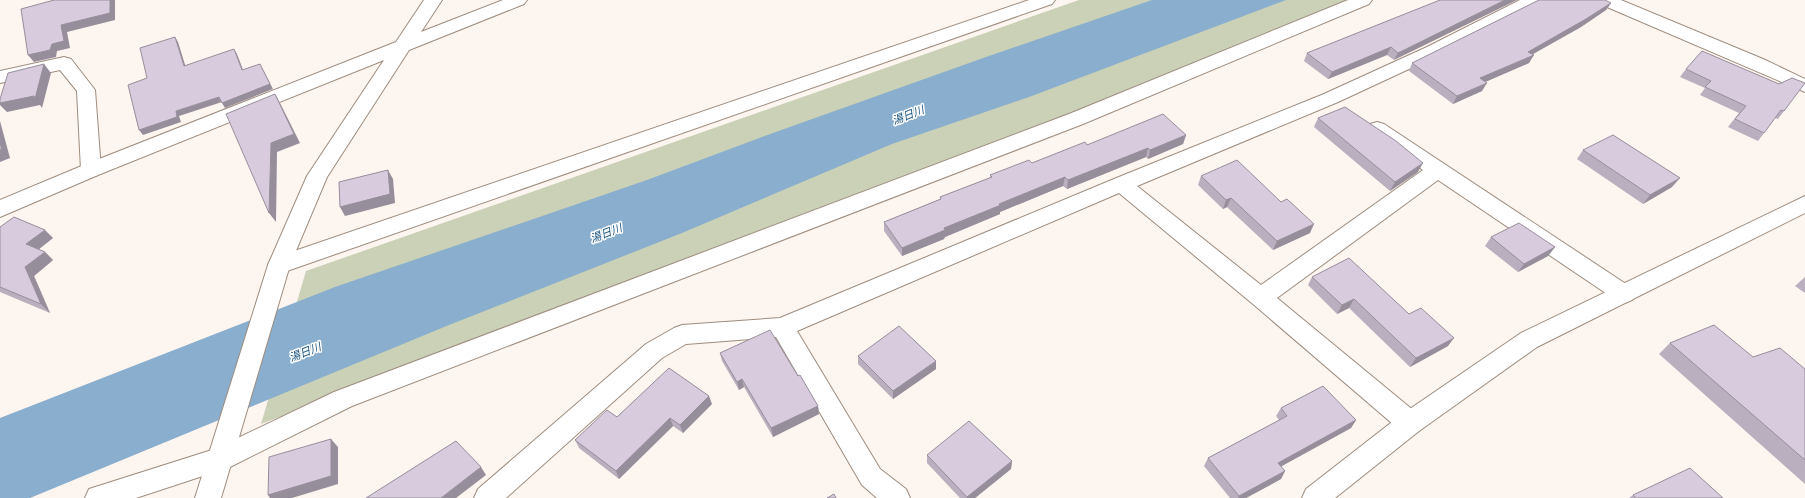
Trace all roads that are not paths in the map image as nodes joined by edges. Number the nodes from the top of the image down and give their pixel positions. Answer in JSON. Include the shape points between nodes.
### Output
{"nodes":[{"id":1,"x":432,"y":0,"type":"edge"},
{"id":2,"x":518,"y":0,"type":"edge"},
{"id":3,"x":1046,"y":0,"type":"edge"},
{"id":4,"x":1363,"y":0,"type":"edge"},
{"id":5,"x":1533,"y":0,"type":"edge"},
{"id":6,"x":1606,"y":0,"type":"edge"},
{"id":7,"x":403,"y":46,"type":"junction"},
{"id":8,"x":0,"y":77,"type":"edge"},
{"id":9,"x":1805,"y":86,"type":"edge"},
{"id":10,"x":1331,"y":98,"type":"junction"},
{"id":11,"x":91,"y":170,"type":"junction"},
{"id":12,"x":1437,"y":170,"type":"junction"},
{"id":13,"x":1121,"y":184,"type":"junction"},
{"id":14,"x":1805,"y":204,"type":"edge"},
{"id":15,"x":0,"y":209,"type":"edge"},
{"id":16,"x":276,"y":274,"type":"junction"},
{"id":17,"x":1624,"y":294,"type":"junction"},
{"id":18,"x":1261,"y":298,"type":"junction"},
{"id":19,"x":782,"y":327,"type":"junction"},
{"id":20,"x":1410,"y":423,"type":"junction"},
{"id":21,"x":221,"y":459,"type":"junction"},
{"id":22,"x":98,"y":498,"type":"edge"},
{"id":23,"x":208,"y":498,"type":"edge"},
{"id":24,"x":487,"y":498,"type":"edge"},
{"id":25,"x":897,"y":498,"type":"edge"},
{"id":26,"x":1315,"y":498,"type":"edge"}],
"edges":[{"from":1,"to":7,"type":"street"},
{"from":2,"to":7,"type":"street"},
{"from":3,"to":16,"type":"street"},
{"from":4,"to":21,"type":"street","via":[[1068,122],[343,399]]},
{"from":5,"to":10,"type":"street","via":[[1433,51]]},
{"from":6,"to":9,"type":"street"},
{"from":7,"to":11,"type":"street"},
{"from":7,"to":16,"type":"street","via":[[317,176]]},
{"from":8,"to":11,"type":"street","via":[[64,63],[86,90]]},
{"from":10,"to":12,"type":"street"},
{"from":10,"to":13,"type":"street"},
{"from":11,"to":15,"type":"street"},
{"from":12,"to":17,"type":"street"},
{"from":12,"to":18,"type":"street"},
{"from":13,"to":18,"type":"street"},
{"from":13,"to":19,"type":"street"},
{"from":14,"to":17,"type":"street"},
{"from":16,"to":21,"type":"street"},
{"from":17,"to":20,"type":"street","via":[[1529,340]]},
{"from":18,"to":20,"type":"street"},
{"from":19,"to":24,"type":"street","via":[[682,335],[654,351]]},
{"from":19,"to":25,"type":"street","via":[[871,477]]},
{"from":20,"to":26,"type":"street"},
{"from":21,"to":22,"type":"street"},
{"from":21,"to":23,"type":"street"}]}
